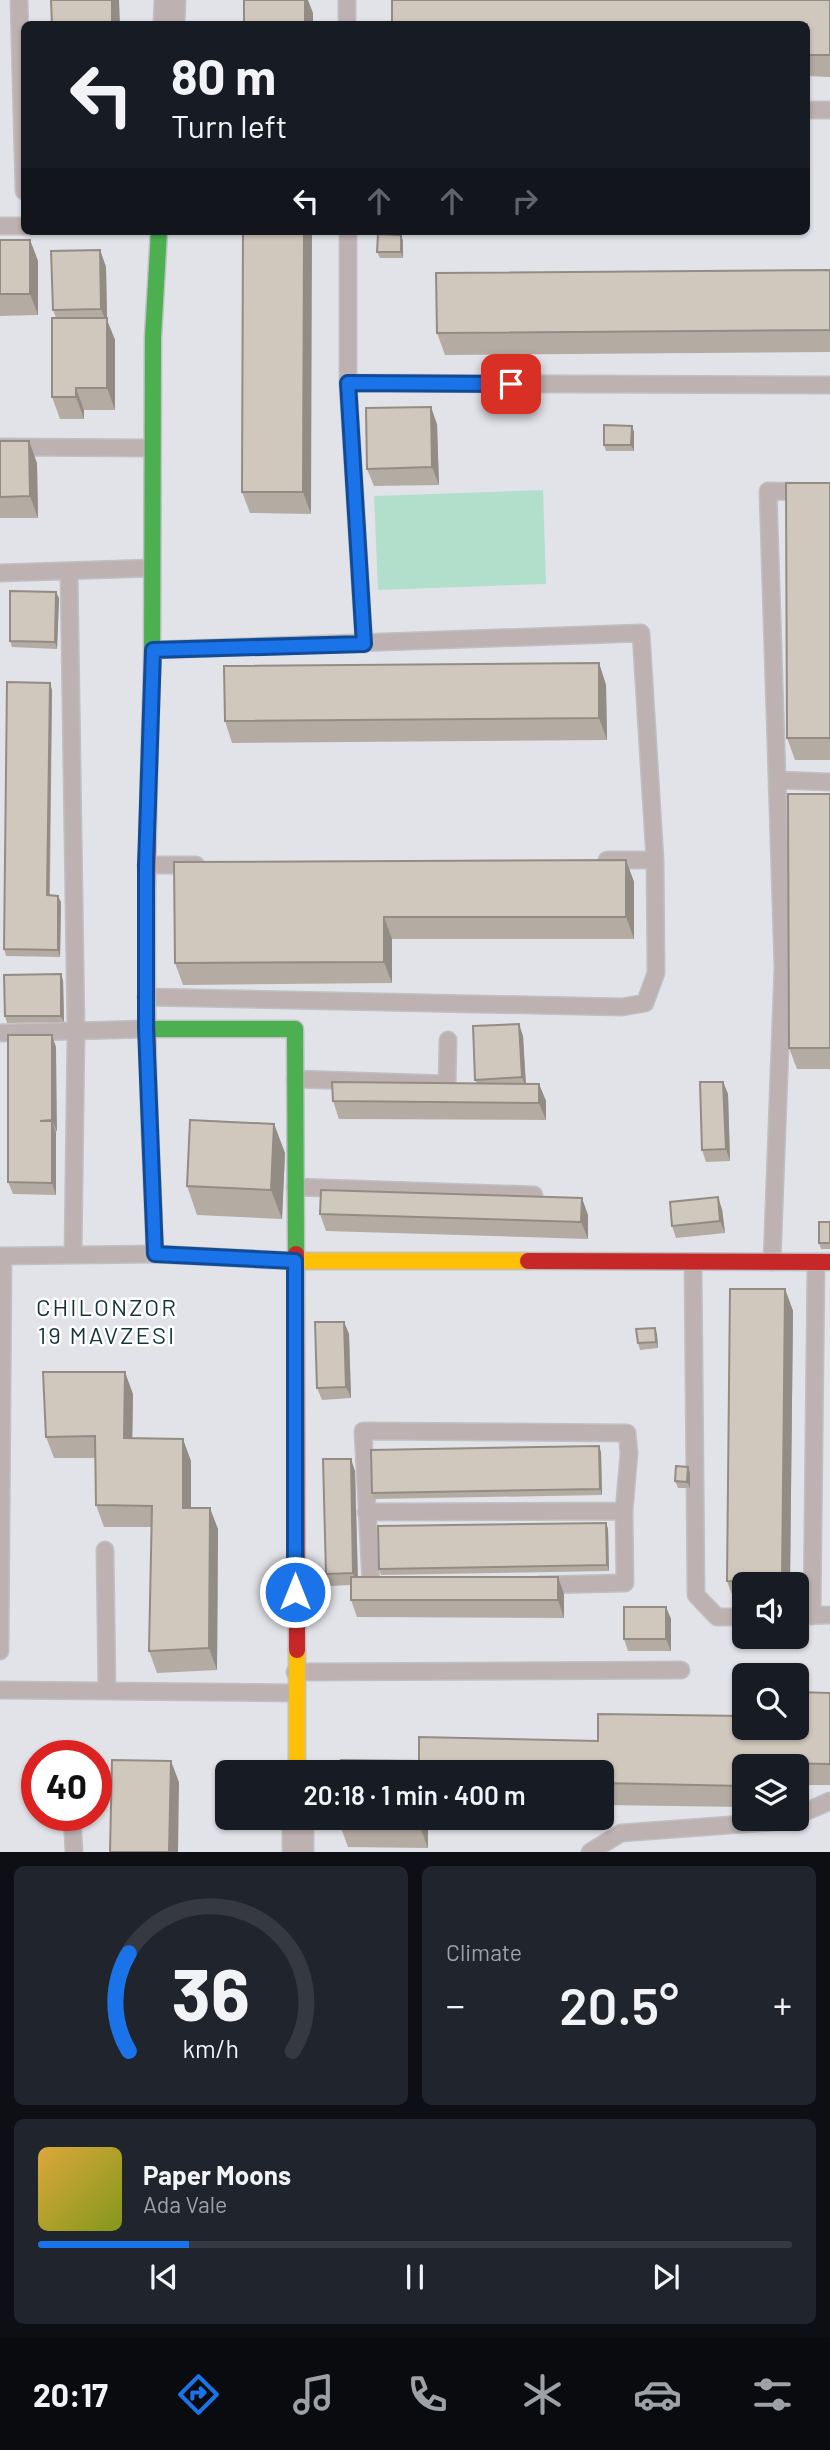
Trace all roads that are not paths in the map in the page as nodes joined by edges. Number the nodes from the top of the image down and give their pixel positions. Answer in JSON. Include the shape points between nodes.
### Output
{"nodes":[{"id":1,"x":19,"y":0,"type":"edge"},
{"id":2,"x":170,"y":0,"type":"edge"},
{"id":3,"x":347,"y":0,"type":"edge"},
{"id":4,"x":169,"y":21,"type":"edge"},
{"id":5,"x":347,"y":21,"type":"edge"},
{"id":6,"x":21,"y":76,"type":"edge"},
{"id":7,"x":810,"y":110,"type":"edge"},
{"id":8,"x":830,"y":110,"type":"edge"},
{"id":9,"x":0,"y":226,"type":"edge"},
{"id":10,"x":21,"y":226,"type":"edge"},
{"id":11,"x":159,"y":235,"type":"edge"},
{"id":12,"x":348,"y":235,"type":"edge"},
{"id":13,"x":348,"y":383,"type":"junction"},
{"id":14,"x":830,"y":385,"type":"edge"},
{"id":15,"x":0,"y":447,"type":"edge"},
{"id":16,"x":152,"y":448,"type":"junction"},
{"id":17,"x":830,"y":492,"type":"edge"},
{"id":18,"x":152,"y":568,"type":"junction"},
{"id":19,"x":69,"y":571,"type":"junction"},
{"id":20,"x":0,"y":573,"type":"edge"},
{"id":21,"x":364,"y":644,"type":"junction"},
{"id":22,"x":153,"y":650,"type":"junction"},
{"id":23,"x":777,"y":780,"type":"junction"},
{"id":24,"x":830,"y":782,"type":"edge"},
{"id":25,"x":586,"y":860,"type":"edge"},
{"id":26,"x":655,"y":860,"type":"junction"},
{"id":27,"x":215,"y":864,"type":"edge"},
{"id":28,"x":146,"y":865,"type":"junction"},
{"id":29,"x":146,"y":997,"type":"junction"},
{"id":30,"x":298,"y":1000,"type":"junction"},
{"id":31,"x":146,"y":1028,"type":"junction"},
{"id":32,"x":295,"y":1029,"type":"junction"},
{"id":33,"x":76,"y":1031,"type":"junction"},
{"id":34,"x":0,"y":1033,"type":"edge"},
{"id":35,"x":448,"y":1040,"type":"dead end"},
{"id":36,"x":295,"y":1079,"type":"junction"},
{"id":37,"x":295,"y":1187,"type":"junction"},
{"id":38,"x":534,"y":1195,"type":"edge"},
{"id":39,"x":155,"y":1254,"type":"junction"},
{"id":40,"x":73,"y":1255,"type":"junction"},
{"id":41,"x":1,"y":1256,"type":"edge"},
{"id":42,"x":295,"y":1261,"type":"junction"},
{"id":43,"x":693,"y":1262,"type":"junction"},
{"id":44,"x":772,"y":1262,"type":"junction"},
{"id":45,"x":823,"y":1262,"type":"edge"},
{"id":46,"x":1,"y":1476,"type":"edge"},
{"id":47,"x":624,"y":1511,"type":"junction"},
{"id":48,"x":366,"y":1512,"type":"junction"},
{"id":49,"x":105,"y":1550,"type":"dead end"},
{"id":50,"x":806,"y":1572,"type":"edge"},
{"id":51,"x":517,"y":1585,"type":"edge"},
{"id":52,"x":397,"y":1588,"type":"edge"},
{"id":53,"x":830,"y":1615,"type":"edge"},
{"id":54,"x":809,"y":1616,"type":"edge"},
{"id":55,"x":732,"y":1617,"type":"edge"},
{"id":56,"x":0,"y":1651,"type":"edge"},
{"id":57,"x":681,"y":1670,"type":"dead end"},
{"id":58,"x":295,"y":1672,"type":"junction"},
{"id":59,"x":0,"y":1690,"type":"edge"},
{"id":60,"x":107,"y":1692,"type":"junction"},
{"id":61,"x":295,"y":1693,"type":"junction"},
{"id":62,"x":297,"y":1760,"type":"edge"},
{"id":63,"x":830,"y":1801,"type":"edge"},
{"id":64,"x":809,"y":1810,"type":"edge"},
{"id":65,"x":732,"y":1825,"type":"edge"},
{"id":66,"x":298,"y":1830,"type":"edge"},
{"id":67,"x":73,"y":1831,"type":"edge"},
{"id":68,"x":74,"y":1852,"type":"edge"},
{"id":69,"x":298,"y":1852,"type":"edge"},
{"id":70,"x":590,"y":1852,"type":"edge"}],
"edges":[{"from":1,"to":6,"type":"lane"},
{"from":2,"to":4,"type":"street"},
{"from":3,"to":5,"type":"lane"},
{"from":7,"to":8,"type":"lane"},
{"from":9,"to":10,"type":"lane"},
{"from":11,"to":16,"type":"street"},
{"from":12,"to":13,"type":"lane"},
{"from":13,"to":14,"type":"lane"},
{"from":13,"to":21,"type":"lane"},
{"from":15,"to":16,"type":"lane"},
{"from":16,"to":18,"type":"street"},
{"from":17,"to":23,"type":"lane","via":[[768,491]]},
{"from":18,"to":19,"type":"lane"},
{"from":18,"to":22,"type":"street"},
{"from":19,"to":20,"type":"lane"},
{"from":19,"to":33,"type":"lane"},
{"from":21,"to":22,"type":"lane"},
{"from":21,"to":26,"type":"lane","via":[[641,633]]},
{"from":22,"to":28,"type":"street"},
{"from":23,"to":24,"type":"lane"},
{"from":23,"to":44,"type":"lane","via":[[783,967]]},
{"from":25,"to":26,"type":"lane"},
{"from":26,"to":30,"type":"lane","via":[[656,973],[645,1003],[622,1007]]},
{"from":27,"to":28,"type":"lane"},
{"from":28,"to":29,"type":"street"},
{"from":29,"to":30,"type":"lane"},
{"from":29,"to":31,"type":"street"},
{"from":30,"to":32,"type":"lane"},
{"from":31,"to":32,"type":"street"},
{"from":31,"to":33,"type":"lane"},
{"from":31,"to":39,"type":"street"},
{"from":32,"to":36,"type":"street"},
{"from":33,"to":34,"type":"lane"},
{"from":33,"to":40,"type":"lane"},
{"from":35,"to":36,"type":"lane","via":[[447,1084]]},
{"from":36,"to":37,"type":"street"},
{"from":37,"to":38,"type":"lane"},
{"from":37,"to":42,"type":"street"},
{"from":39,"to":40,"type":"lane"},
{"from":39,"to":42,"type":"street"},
{"from":40,"to":41,"type":"lane"},
{"from":41,"to":46,"type":"lane"},
{"from":42,"to":43,"type":"street"},
{"from":42,"to":58,"type":"street"},
{"from":43,"to":44,"type":"street"},
{"from":43,"to":55,"type":"lane","via":[[696,1595],[717,1617]]},
{"from":44,"to":45,"type":"street"},
{"from":45,"to":50,"type":"lane"},
{"from":46,"to":56,"type":"lane"},
{"from":47,"to":48,"type":"lane"},
{"from":47,"to":48,"type":"lane","via":[[627,1433],[363,1431]]},
{"from":47,"to":51,"type":"lane","via":[[625,1583]]},
{"from":48,"to":52,"type":"lane","via":[[371,1583]]},
{"from":49,"to":60,"type":"lane"},
{"from":53,"to":54,"type":"lane"},
{"from":57,"to":58,"type":"lane"},
{"from":58,"to":61,"type":"street"},
{"from":59,"to":60,"type":"lane"},
{"from":60,"to":61,"type":"lane"},
{"from":61,"to":62,"type":"street"},
{"from":63,"to":64,"type":"lane"},
{"from":65,"to":70,"type":"lane","via":[[621,1833]]},
{"from":66,"to":69,"type":"street"},
{"from":67,"to":68,"type":"lane"}]}
